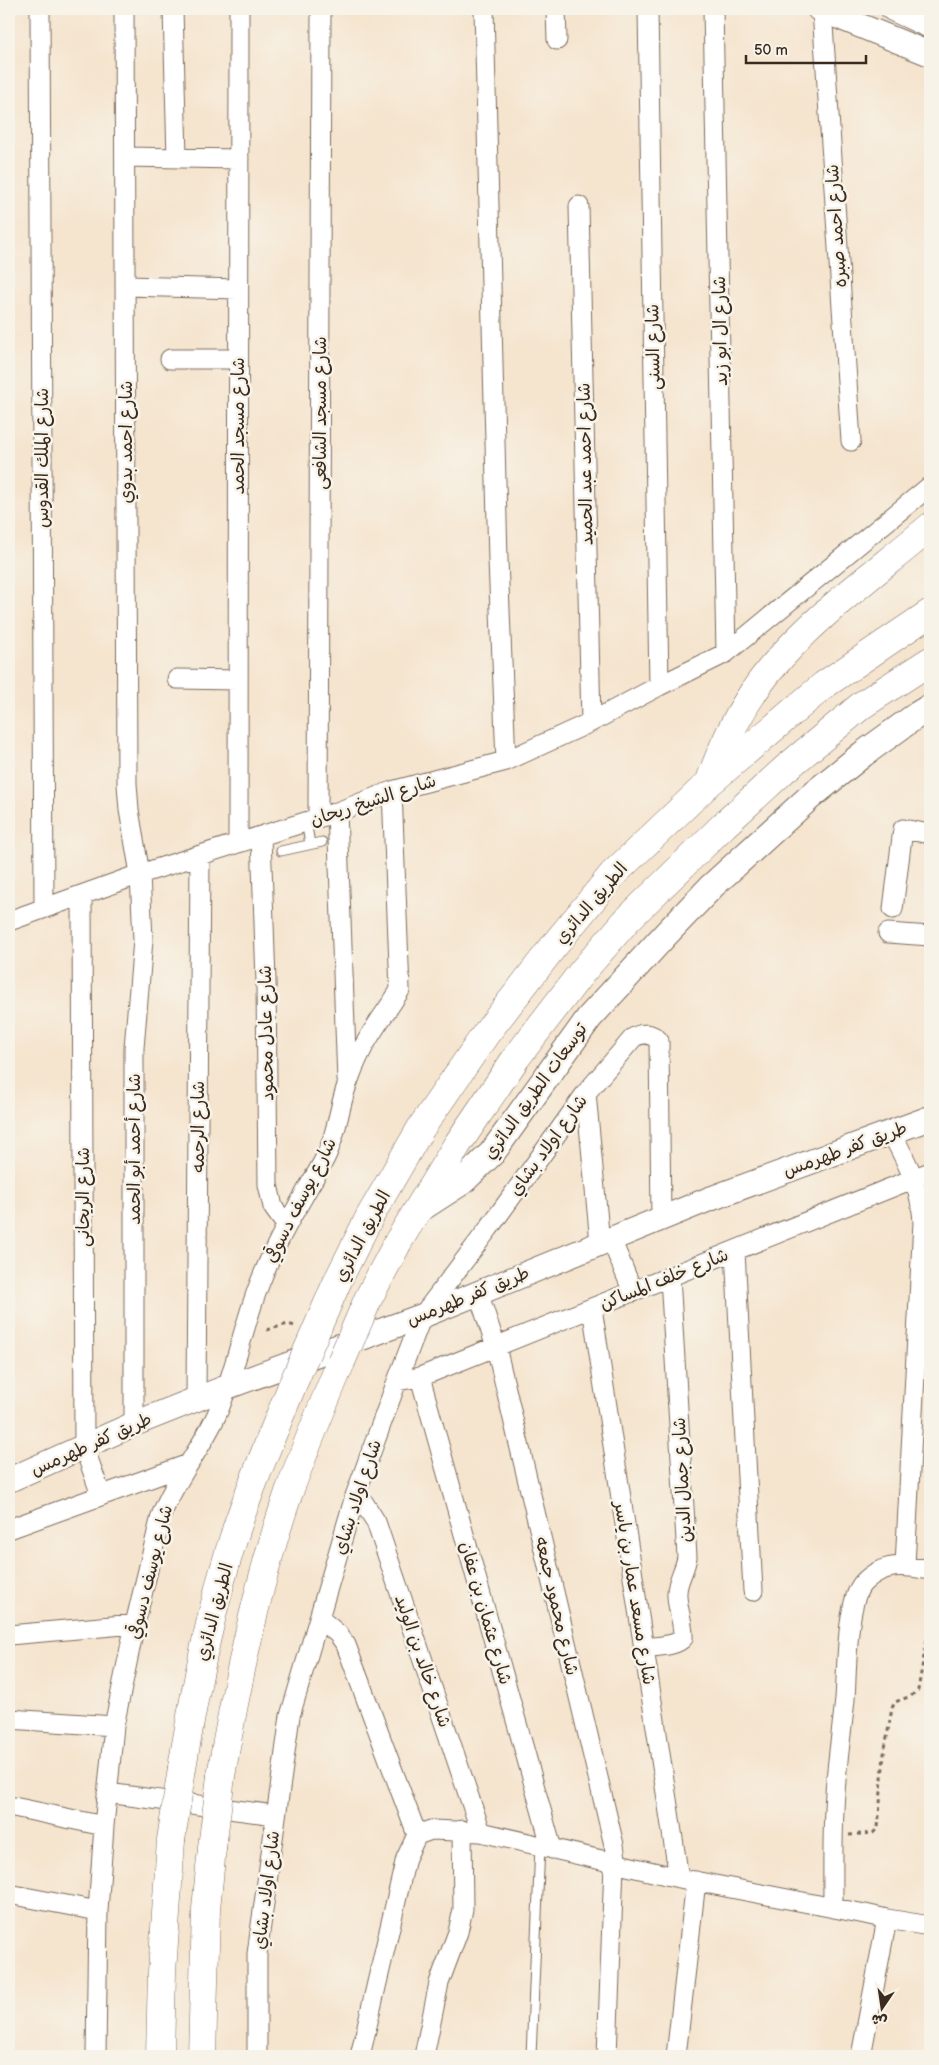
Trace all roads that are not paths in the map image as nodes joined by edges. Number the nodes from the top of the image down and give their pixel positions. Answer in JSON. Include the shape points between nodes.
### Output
{"nodes":[{"id":1,"x":40,"y":9,"type":"edge"},
{"id":2,"x":124,"y":9,"type":"edge"},
{"id":3,"x":173,"y":9,"type":"edge"},
{"id":4,"x":239,"y":9,"type":"edge"},
{"id":5,"x":321,"y":9,"type":"edge"},
{"id":6,"x":484,"y":9,"type":"edge"},
{"id":7,"x":556,"y":9,"type":"edge"},
{"id":8,"x":648,"y":9,"type":"edge"},
{"id":9,"x":713,"y":9,"type":"edge"},
{"id":10,"x":820,"y":9,"type":"edge"},
{"id":11,"x":893,"y":9,"type":"edge"},
{"id":12,"x":930,"y":26,"type":"edge"},
{"id":13,"x":557,"y":40,"type":"dead end"},
{"id":14,"x":930,"y":54,"type":"edge"},
{"id":15,"x":125,"y":157,"type":"junction"},
{"id":16,"x":177,"y":158,"type":"junction"},
{"id":17,"x":239,"y":159,"type":"junction"},
{"id":18,"x":579,"y":206,"type":"dead end"},
{"id":19,"x":126,"y":286,"type":"junction"},
{"id":20,"x":238,"y":289,"type":"junction"},
{"id":21,"x":170,"y":358,"type":"dead end"},
{"id":22,"x":238,"y":359,"type":"junction"},
{"id":23,"x":850,"y":442,"type":"dead end"},
{"id":24,"x":930,"y":486,"type":"edge"},
{"id":25,"x":930,"y":527,"type":"edge"},
{"id":26,"x":930,"y":612,"type":"edge"},
{"id":27,"x":726,"y":653,"type":"junction"},
{"id":28,"x":930,"y":661,"type":"edge"},
{"id":29,"x":177,"y":679,"type":"dead end"},
{"id":30,"x":238,"y":680,"type":"junction"},
{"id":31,"x":659,"y":686,"type":"junction"},
{"id":32,"x":923,"y":711,"type":"edge"},
{"id":33,"x":591,"y":722,"type":"junction"},
{"id":34,"x":506,"y":761,"type":"junction"},
{"id":35,"x":710,"y":782,"type":"junction"},
{"id":36,"x":392,"y":791,"type":"junction"},
{"id":37,"x":337,"y":812,"type":"junction"},
{"id":38,"x":312,"y":819,"type":"junction"},
{"id":39,"x":930,"y":834,"type":"edge"},
{"id":40,"x":261,"y":836,"type":"junction"},
{"id":41,"x":322,"y":842,"type":"dead end"},
{"id":42,"x":238,"y":843,"type":"junction"},
{"id":43,"x":310,"y":844,"type":"junction"},
{"id":44,"x":281,"y":851,"type":"dead end"},
{"id":45,"x":200,"y":856,"type":"junction"},
{"id":46,"x":140,"y":874,"type":"junction"},
{"id":47,"x":82,"y":896,"type":"junction"},
{"id":48,"x":44,"y":908,"type":"junction"},
{"id":49,"x":893,"y":910,"type":"dead end"},
{"id":50,"x":9,"y":921,"type":"edge"},
{"id":51,"x":888,"y":933,"type":"dead end"},
{"id":52,"x":930,"y":936,"type":"edge"},
{"id":53,"x":347,"y":1086,"type":"junction"},
{"id":54,"x":586,"y":1093,"type":"junction"},
{"id":55,"x":930,"y":1118,"type":"edge"},
{"id":56,"x":891,"y":1132,"type":"junction"},
{"id":57,"x":922,"y":1175,"type":"edge"},
{"id":58,"x":418,"y":1210,"type":"junction"},
{"id":59,"x":661,"y":1219,"type":"junction"},
{"id":60,"x":286,"y":1225,"type":"junction"},
{"id":61,"x":605,"y":1241,"type":"junction"},
{"id":62,"x":735,"y":1251,"type":"junction"},
{"id":63,"x":670,"y":1277,"type":"junction"},
{"id":64,"x":478,"y":1292,"type":"junction"},
{"id":65,"x":633,"y":1292,"type":"junction"},
{"id":66,"x":592,"y":1308,"type":"junction"},
{"id":67,"x":422,"y":1316,"type":"junction"},
{"id":68,"x":496,"y":1347,"type":"junction"},
{"id":69,"x":420,"y":1377,"type":"junction"},
{"id":70,"x":397,"y":1381,"type":"junction"},
{"id":71,"x":226,"y":1387,"type":"junction"},
{"id":72,"x":196,"y":1399,"type":"junction"},
{"id":73,"x":134,"y":1424,"type":"junction"},
{"id":74,"x":84,"y":1447,"type":"junction"},
{"id":75,"x":189,"y":1464,"type":"junction"},
{"id":76,"x":9,"y":1480,"type":"edge"},
{"id":77,"x":101,"y":1495,"type":"junction"},
{"id":78,"x":355,"y":1496,"type":"junction"},
{"id":79,"x":9,"y":1529,"type":"edge"},
{"id":80,"x":905,"y":1565,"type":"junction"},
{"id":81,"x":930,"y":1570,"type":"edge"},
{"id":82,"x":754,"y":1592,"type":"dead end"},
{"id":83,"x":319,"y":1618,"type":"junction"},
{"id":84,"x":135,"y":1624,"type":"junction"},
{"id":85,"x":9,"y":1635,"type":"edge"},
{"id":86,"x":643,"y":1648,"type":"junction"},
{"id":87,"x":9,"y":1719,"type":"edge"},
{"id":88,"x":114,"y":1726,"type":"junction"},
{"id":89,"x":107,"y":1793,"type":"junction"},
{"id":90,"x":9,"y":1806,"type":"edge"},
{"id":91,"x":276,"y":1815,"type":"junction"},
{"id":92,"x":104,"y":1826,"type":"junction"},
{"id":93,"x":472,"y":1831,"type":"junction"},
{"id":94,"x":417,"y":1835,"type":"junction"},
{"id":95,"x":546,"y":1848,"type":"junction"},
{"id":96,"x":616,"y":1865,"type":"junction"},
{"id":97,"x":688,"y":1880,"type":"junction"},
{"id":98,"x":9,"y":1894,"type":"edge"},
{"id":99,"x":833,"y":1908,"type":"junction"},
{"id":100,"x":98,"y":1911,"type":"junction"},
{"id":101,"x":887,"y":1919,"type":"junction"},
{"id":102,"x":930,"y":1926,"type":"edge"},
{"id":103,"x":96,"y":2056,"type":"edge"},
{"id":104,"x":160,"y":2056,"type":"edge"},
{"id":105,"x":202,"y":2056,"type":"edge"},
{"id":106,"x":257,"y":2056,"type":"edge"},
{"id":107,"x":360,"y":2056,"type":"edge"},
{"id":108,"x":424,"y":2056,"type":"edge"},
{"id":109,"x":531,"y":2056,"type":"edge"},
{"id":110,"x":607,"y":2056,"type":"edge"},
{"id":111,"x":676,"y":2056,"type":"edge"},
{"id":112,"x":861,"y":2056,"type":"edge"}],
"edges":[{"from":1,"to":48,"type":"street","name":"شارع الملك القدوس"},
{"from":2,"to":15,"type":"street","name":"شارع احمد بدوي"},
{"from":3,"to":16,"type":"street"},
{"from":4,"to":17,"type":"street","name":"شارع مسجد الحمد"},
{"from":5,"to":38,"type":"street","name":"شارع مسجد الشافعى"},
{"from":6,"to":34,"type":"street"},
{"from":7,"to":13,"type":"street"},
{"from":8,"to":31,"type":"street","name":"شارع السنى"},
{"from":9,"to":27,"type":"street","name":"شارع ال ابو زيد"},
{"from":10,"to":14,"type":"street"},
{"from":10,"to":23,"type":"street","name":"شارع احمد صبره"},
{"from":11,"to":12,"type":"street"},
{"from":15,"to":16,"type":"street"},
{"from":15,"to":19,"type":"street","name":"شارع احمد بدوي"},
{"from":16,"to":17,"type":"street"},
{"from":17,"to":20,"type":"street","name":"شارع مسجد الحمد"},
{"from":18,"to":33,"type":"street","name":"شارع احمد عبد الحميد"},
{"from":19,"to":20,"type":"street"},
{"from":19,"to":46,"type":"street","name":"شارع احمد بدوي","via":[[126,784]]},
{"from":20,"to":22,"type":"street","name":"شارع مسجد الحمد"},
{"from":21,"to":22,"type":"street"},
{"from":22,"to":30,"type":"street","name":"شارع مسجد الحمد"},
{"from":24,"to":27,"type":"street"},
{"from":25,"to":35,"type":"highway","via":[[822,617],[785,653],[740,714]]},
{"from":26,"to":35,"type":"highway","name":"الطريق الدائري","via":[[824,686]]},
{"from":27,"to":31,"type":"street","name":"شارع الشيخ ريحان"},
{"from":28,"to":58,"type":"highway","name":"الطريق الدائري","via":[[862,705],[785,769],[627,920],[516,1058]]},
{"from":29,"to":30,"type":"street"},
{"from":30,"to":42,"type":"street","name":"شارع مسجد الحمد"},
{"from":31,"to":33,"type":"street","name":"شارع الشيخ ريحان"},
{"from":32,"to":58,"type":"main road","name":"توسعات الطريق الدائري","via":[[856,760],[712,886],[589,1018],[492,1153],[463,1181]]},
{"from":33,"to":34,"type":"street","name":"شارع الشيخ ريحان"},
{"from":34,"to":36,"type":"street","name":"شارع الشيخ ريحان"},
{"from":35,"to":104,"type":"highway","name":"الطريق الدائري","bridge":true,"via":[[613,874],[485,1035],[421,1128],[370,1216],[292,1386],[239,1521],[195,1688],[171,1840]]},
{"from":36,"to":37,"type":"street","name":"شارع الشيخ ريحان"},
{"from":36,"to":53,"type":"street","name":"شارع يوسف دسوقي","via":[[400,990],[370,1036]]},
{"from":37,"to":38,"type":"street","name":"شارع الشيخ ريحان"},
{"from":37,"to":53,"type":"street"},
{"from":38,"to":40,"type":"street","name":"شارع الشيخ ريحان"},
{"from":38,"to":43,"type":"lane"},
{"from":39,"to":49,"type":"street","via":[[903,828]]},
{"from":40,"to":42,"type":"street","name":"شارع الشيخ ريحان"},
{"from":40,"to":60,"type":"street","name":"شارع عادل محمود","via":[[268,1185],[273,1207]]},
{"from":41,"to":43,"type":"lane"},
{"from":42,"to":45,"type":"street","name":"شارع الشيخ ريحان"},
{"from":43,"to":44,"type":"lane"},
{"from":45,"to":46,"type":"street","name":"شارع الشيخ ريحان"},
{"from":45,"to":72,"type":"street","name":"شارع الرحمه"},
{"from":46,"to":47,"type":"street","name":"شارع الشيخ ريحان"},
{"from":46,"to":73,"type":"street","name":"شارع أحمد أبو الحمد","via":[[143,948],[134,1048]]},
{"from":47,"to":48,"type":"street","name":"شارع الشيخ ريحان"},
{"from":47,"to":74,"type":"street","name":"شارع الريحانى"},
{"from":48,"to":50,"type":"street","name":"شارع الشيخ ريحان"},
{"from":51,"to":52,"type":"street"},
{"from":53,"to":60,"type":"street","name":"شارع يوسف دسوقي","via":[[328,1153]]},
{"from":54,"to":59,"type":"street","name":"شارع اولاد بشاي","via":[[633,1038],[647,1034],[659,1041]]},
{"from":54,"to":61,"type":"street"},
{"from":54,"to":67,"type":"street","name":"شارع اولاد بشاي"},
{"from":55,"to":56,"type":"street","name":"طريق كفر طهرمس"},
{"from":56,"to":57,"type":"street"},
{"from":56,"to":59,"type":"street","name":"طريق كفر طهرمس"},
{"from":57,"to":62,"type":"street","name":"شارع خلف المساكن"},
{"from":57,"to":80,"type":"street","via":[[923,1222]]},
{"from":58,"to":105,"type":"highway","name":"الطريق الدائري","bridge":true,"via":[[368,1299],[313,1427],[289,1493],[250,1629],[220,1776],[206,1909]]},
{"from":59,"to":61,"type":"street","name":"طريق كفر طهرمس"},
{"from":60,"to":71,"type":"street","name":"شارع يوسف دسوقي","via":[[260,1283]]},
{"from":61,"to":64,"type":"street","name":"طريق كفر طهرمس"},
{"from":61,"to":65,"type":"street"},
{"from":62,"to":63,"type":"street","name":"شارع خلف المساكن"},
{"from":62,"to":82,"type":"street"},
{"from":63,"to":65,"type":"street","name":"شارع خلف المساكن"},
{"from":63,"to":86,"type":"street","name":"شارع جمال الدين","via":[[686,1550],[686,1568],[676,1596],[683,1638],[674,1644]]},
{"from":64,"to":67,"type":"street","name":"طريق كفر طهرمس"},
{"from":64,"to":68,"type":"street","name":"شارع محمود جمعه"},
{"from":65,"to":66,"type":"street","name":"شارع خلف المساكن"},
{"from":66,"to":68,"type":"street","name":"شارع خلف المساكن"},
{"from":66,"to":86,"type":"street","name":"شارع مسعد عمار بن ياسر"},
{"from":67,"to":70,"type":"street","name":"شارع اولاد بشاي"},
{"from":67,"to":71,"type":"street","name":"طريق كفر طهرمس"},
{"from":68,"to":69,"type":"street","name":"شارع خلف المساكن"},
{"from":68,"to":96,"type":"street","name":"شارع محمود جمعه","via":[[614,1845]]},
{"from":69,"to":70,"type":"street","name":"شارع خلف المساكن"},
{"from":69,"to":95,"type":"street","name":"شارع عثمان بن عفان"},
{"from":70,"to":78,"type":"street","name":"شارع اولاد بشاي"},
{"from":71,"to":72,"type":"street","name":"طريق كفر طهرمس"},
{"from":71,"to":75,"type":"street","name":"شارع يوسف دسوقي","via":[[214,1421]]},
{"from":72,"to":73,"type":"street","name":"طريق كفر طهرمس"},
{"from":73,"to":74,"type":"street","name":"طريق كفر طهرمس"},
{"from":74,"to":76,"type":"street","name":"طريق كفر طهرمس"},
{"from":74,"to":77,"type":"street","name":"شارع الريحانى"},
{"from":75,"to":77,"type":"street"},
{"from":75,"to":84,"type":"street","name":"شارع يوسف دسوقي","via":[[172,1489],[161,1516]]},
{"from":77,"to":79,"type":"street"},
{"from":78,"to":83,"type":"street","name":"شارع اولاد بشاي"},
{"from":78,"to":93,"type":"street","name":"شارع خالد بن الوليد","via":[[376,1522]]},
{"from":80,"to":81,"type":"street"},
{"from":80,"to":99,"type":"street","via":[[889,1567],[872,1575],[862,1585],[854,1603],[833,1836]]},
{"from":83,"to":91,"type":"street","name":"شارع اولاد بشاي","via":[[290,1716]]},
{"from":83,"to":94,"type":"street","via":[[330,1625],[346,1645]]},
{"from":84,"to":85,"type":"street"},
{"from":84,"to":88,"type":"street","name":"شارع يوسف دسوقي"},
{"from":86,"to":97,"type":"street","name":"شارع مسعد عمار بن ياسر"},
{"from":87,"to":88,"type":"street"},
{"from":88,"to":89,"type":"street","name":"شارع يوسف دسوقي"},
{"from":89,"to":91,"type":"street"},
{"from":89,"to":92,"type":"street","name":"شارع يوسف دسوقي"},
{"from":90,"to":92,"type":"street"},
{"from":91,"to":106,"type":"street","name":"شارع اولاد بشاي","via":[[257,1954]]},
{"from":92,"to":100,"type":"street","name":"شارع يوسف دسوقي"},
{"from":93,"to":94,"type":"street","via":[[431,1830]]},
{"from":93,"to":95,"type":"street"},
{"from":93,"to":108,"type":"street","name":"شارع خالد بن الوليد","via":[[463,1909],[456,1939],[439,1983]]},
{"from":94,"to":107,"type":"street","via":[[406,1858]]},
{"from":95,"to":96,"type":"street"},
{"from":95,"to":109,"type":"lane"},
{"from":96,"to":97,"type":"street"},
{"from":96,"to":110,"type":"street","name":"شارع محمود جمعه"},
{"from":97,"to":99,"type":"street"},
{"from":97,"to":111,"type":"street","name":"شارع مسعد عمار بن ياسر"},
{"from":98,"to":100,"type":"street"},
{"from":99,"to":101,"type":"street"},
{"from":100,"to":103,"type":"street","name":"شارع يوسف دسوقي"},
{"from":101,"to":102,"type":"street"},
{"from":101,"to":112,"type":"street"}]}
